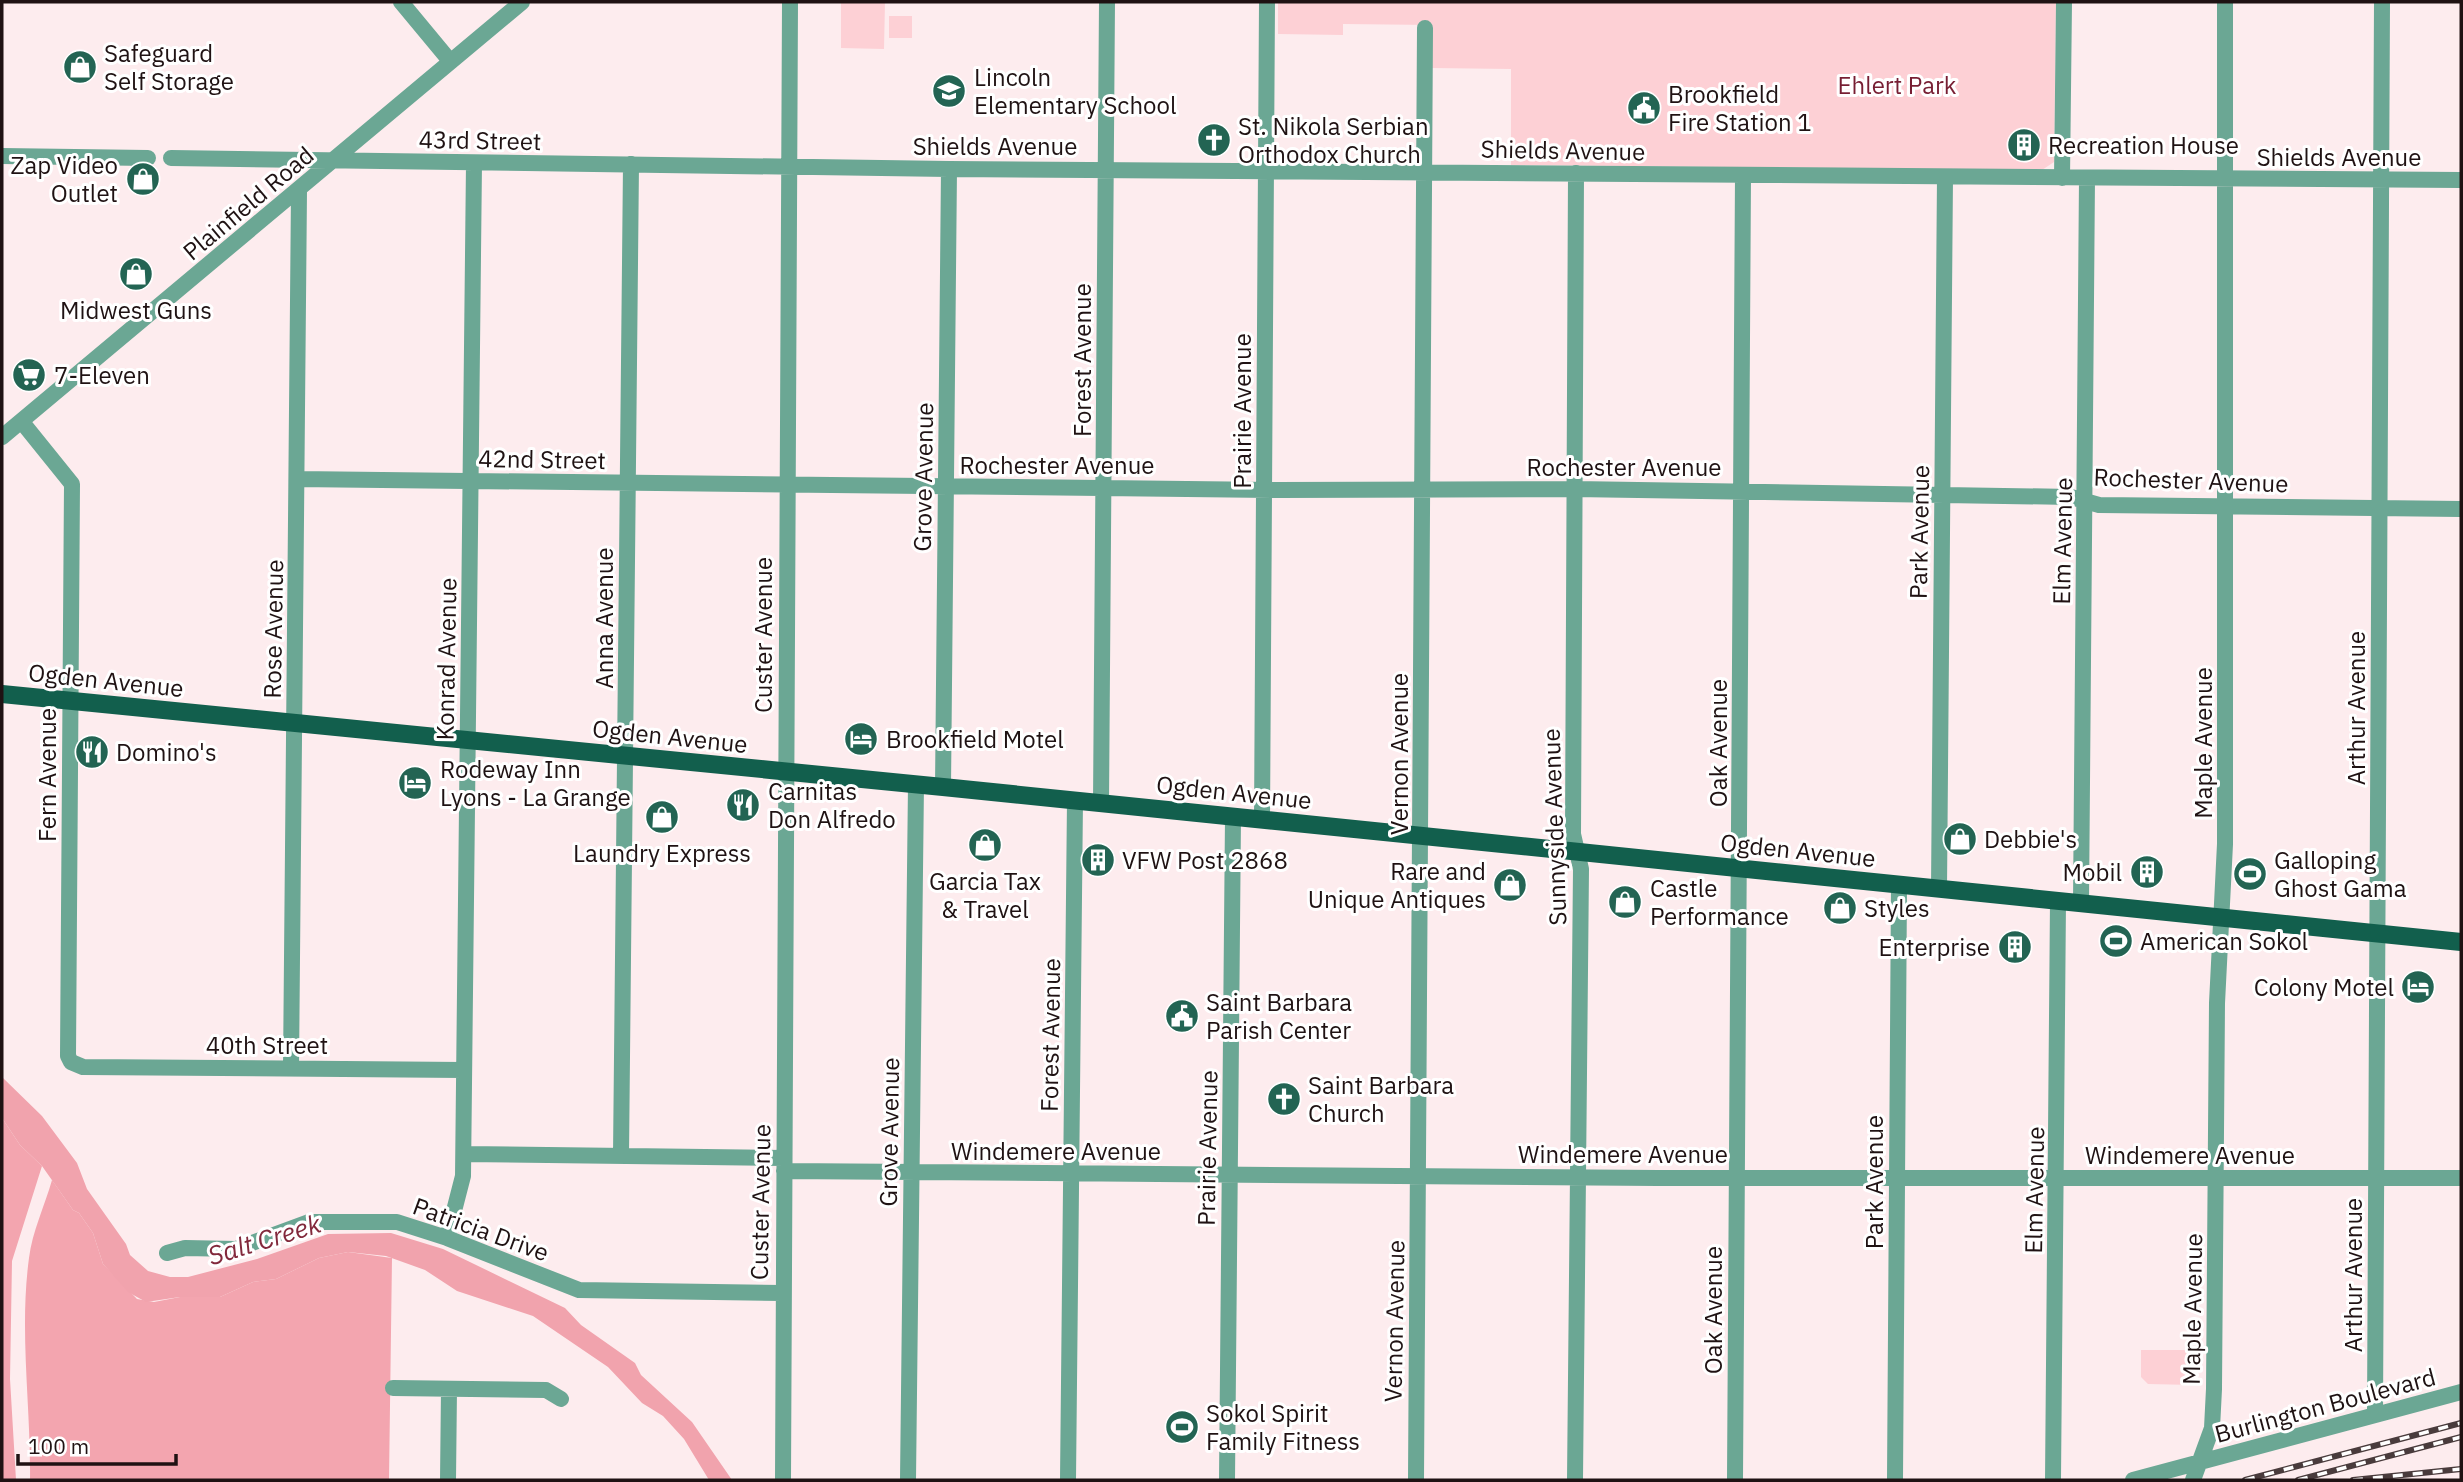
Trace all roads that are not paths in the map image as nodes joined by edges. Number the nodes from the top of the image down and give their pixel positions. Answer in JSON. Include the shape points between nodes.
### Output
{"nodes":[{"id":1,"x":401,"y":2,"type":"edge"},
{"id":2,"x":522,"y":2,"type":"edge"},
{"id":3,"x":790,"y":2,"type":"edge"},
{"id":4,"x":1107,"y":2,"type":"edge"},
{"id":5,"x":1267,"y":2,"type":"edge"},
{"id":6,"x":2064,"y":2,"type":"edge"},
{"id":7,"x":2225,"y":2,"type":"edge"},
{"id":8,"x":2382,"y":2,"type":"edge"},
{"id":9,"x":1425,"y":28,"type":"dead end"},
{"id":10,"x":450,"y":61,"type":"junction"},
{"id":11,"x":2,"y":156,"type":"edge"},
{"id":12,"x":148,"y":158,"type":"dead end"},
{"id":13,"x":171,"y":158,"type":"dead end"},
{"id":14,"x":335,"y":160,"type":"junction"},
{"id":15,"x":474,"y":163,"type":"junction"},
{"id":16,"x":631,"y":164,"type":"junction"},
{"id":17,"x":789,"y":166,"type":"junction"},
{"id":18,"x":949,"y":169,"type":"junction"},
{"id":19,"x":1105,"y":169,"type":"junction"},
{"id":20,"x":1266,"y":170,"type":"junction"},
{"id":21,"x":1425,"y":171,"type":"junction"},
{"id":22,"x":1576,"y":173,"type":"junction"},
{"id":23,"x":1744,"y":175,"type":"junction"},
{"id":24,"x":1945,"y":177,"type":"junction"},
{"id":25,"x":2063,"y":178,"type":"junction"},
{"id":26,"x":2087,"y":178,"type":"junction"},
{"id":27,"x":2227,"y":179,"type":"junction"},
{"id":28,"x":2382,"y":180,"type":"junction"},
{"id":29,"x":2461,"y":180,"type":"edge"},
{"id":30,"x":299,"y":191,"type":"junction"},
{"id":31,"x":22,"y":422,"type":"junction"},
{"id":32,"x":2,"y":437,"type":"edge"},
{"id":33,"x":297,"y":479,"type":"junction"},
{"id":34,"x":470,"y":481,"type":"junction"},
{"id":35,"x":627,"y":483,"type":"junction"},
{"id":36,"x":786,"y":485,"type":"junction"},
{"id":37,"x":945,"y":487,"type":"junction"},
{"id":38,"x":1104,"y":488,"type":"junction"},
{"id":39,"x":1422,"y":489,"type":"junction"},
{"id":40,"x":1576,"y":489,"type":"junction"},
{"id":41,"x":1264,"y":490,"type":"junction"},
{"id":42,"x":1742,"y":491,"type":"junction"},
{"id":43,"x":1943,"y":496,"type":"junction"},
{"id":44,"x":2085,"y":501,"type":"junction"},
{"id":45,"x":2227,"y":506,"type":"junction"},
{"id":46,"x":2379,"y":508,"type":"junction"},
{"id":47,"x":2461,"y":509,"type":"edge"},
{"id":48,"x":2,"y":694,"type":"edge"},
{"id":49,"x":71,"y":701,"type":"junction"},
{"id":50,"x":295,"y":723,"type":"junction"},
{"id":51,"x":467,"y":741,"type":"junction"},
{"id":52,"x":626,"y":757,"type":"junction"},
{"id":53,"x":785,"y":773,"type":"junction"},
{"id":54,"x":916,"y":784,"type":"junction"},
{"id":55,"x":943,"y":787,"type":"junction"},
{"id":56,"x":1075,"y":800,"type":"junction"},
{"id":57,"x":1101,"y":803,"type":"junction"},
{"id":58,"x":1233,"y":817,"type":"junction"},
{"id":59,"x":1262,"y":820,"type":"junction"},
{"id":60,"x":1422,"y":836,"type":"junction"},
{"id":61,"x":1577,"y":852,"type":"junction"},
{"id":62,"x":1739,"y":868,"type":"junction"},
{"id":63,"x":1899,"y":885,"type":"junction"},
{"id":64,"x":1939,"y":889,"type":"junction"},
{"id":65,"x":2058,"y":901,"type":"junction"},
{"id":66,"x":2081,"y":903,"type":"junction"},
{"id":67,"x":2221,"y":918,"type":"junction"},
{"id":68,"x":2378,"y":934,"type":"junction"},
{"id":69,"x":2461,"y":942,"type":"edge"},
{"id":70,"x":71,"y":1062,"type":"joint"},
{"id":71,"x":291,"y":1068,"type":"junction"},
{"id":72,"x":463,"y":1070,"type":"junction"},
{"id":73,"x":464,"y":1154,"type":"junction"},
{"id":74,"x":621,"y":1156,"type":"junction"},
{"id":75,"x":784,"y":1165,"type":"junction"},
{"id":76,"x":911,"y":1173,"type":"junction"},
{"id":77,"x":1071,"y":1174,"type":"junction"},
{"id":78,"x":1229,"y":1175,"type":"junction"},
{"id":79,"x":1418,"y":1176,"type":"junction"},
{"id":80,"x":1577,"y":1176,"type":"junction"},
{"id":81,"x":1737,"y":1177,"type":"junction"},
{"id":82,"x":1897,"y":1178,"type":"junction"},
{"id":83,"x":2057,"y":1178,"type":"junction"},
{"id":84,"x":2216,"y":1178,"type":"junction"},
{"id":85,"x":2376,"y":1178,"type":"junction"},
{"id":86,"x":2461,"y":1178,"type":"edge"},
{"id":87,"x":447,"y":1238,"type":"junction"},
{"id":88,"x":167,"y":1253,"type":"dead end"},
{"id":89,"x":782,"y":1293,"type":"junction"},
{"id":90,"x":393,"y":1388,"type":"dead end"},
{"id":91,"x":449,"y":1389,"type":"junction"},
{"id":92,"x":2461,"y":1392,"type":"edge"},
{"id":93,"x":561,"y":1399,"type":"dead end"},
{"id":94,"x":2375,"y":1414,"type":"junction"},
{"id":95,"x":2202,"y":1462,"type":"junction"},
{"id":96,"x":448,"y":1480,"type":"edge"},
{"id":97,"x":782,"y":1480,"type":"edge"},
{"id":98,"x":908,"y":1480,"type":"edge"},
{"id":99,"x":1068,"y":1480,"type":"edge"},
{"id":100,"x":1227,"y":1480,"type":"edge"},
{"id":101,"x":1416,"y":1480,"type":"edge"},
{"id":102,"x":1575,"y":1480,"type":"edge"},
{"id":103,"x":1735,"y":1480,"type":"edge"},
{"id":104,"x":1895,"y":1480,"type":"edge"},
{"id":105,"x":2053,"y":1480,"type":"edge"},
{"id":106,"x":2133,"y":1480,"type":"edge"},
{"id":107,"x":2193,"y":1480,"type":"edge"}],
"edges":[{"from":1,"to":10,"type":"street"},
{"from":2,"to":10,"type":"street","name":"Plainfield Road"},
{"from":3,"to":17,"type":"street","name":"Custer Avenue"},
{"from":4,"to":19,"type":"street","name":"Forest Avenue"},
{"from":5,"to":20,"type":"street","name":"Prairie Avenue"},
{"from":6,"to":25,"type":"street"},
{"from":7,"to":27,"type":"street","name":"Maple Avenue"},
{"from":8,"to":28,"type":"street","name":"Arthur Avenue"},
{"from":9,"to":21,"type":"street","name":"Vernon Avenue"},
{"from":10,"to":14,"type":"street","name":"Plainfield Road"},
{"from":11,"to":12,"type":"street"},
{"from":13,"to":14,"type":"street","name":"43rd Street"},
{"from":14,"to":15,"type":"street","name":"43rd Street"},
{"from":14,"to":30,"type":"street","name":"Plainfield Road"},
{"from":15,"to":16,"type":"street","name":"43rd Street"},
{"from":15,"to":34,"type":"street","name":"Konrad Avenue"},
{"from":16,"to":17,"type":"street","name":"43rd Street"},
{"from":16,"to":35,"type":"street","name":"Anna Avenue"},
{"from":17,"to":18,"type":"street","name":"Shields Avenue"},
{"from":17,"to":36,"type":"street","name":"Custer Avenue"},
{"from":18,"to":19,"type":"street","name":"Shields Avenue"},
{"from":18,"to":37,"type":"street","name":"Grove Avenue"},
{"from":19,"to":20,"type":"street","name":"Shields Avenue"},
{"from":19,"to":38,"type":"street","name":"Forest Avenue"},
{"from":20,"to":21,"type":"street","name":"Shields Avenue"},
{"from":20,"to":41,"type":"street","name":"Prairie Avenue"},
{"from":21,"to":22,"type":"street","name":"Shields Avenue"},
{"from":21,"to":39,"type":"street","name":"Vernon Avenue"},
{"from":22,"to":23,"type":"street","name":"Shields Avenue"},
{"from":22,"to":40,"type":"street","name":"Sunnyside Avenue"},
{"from":23,"to":24,"type":"street","name":"Shields Avenue"},
{"from":23,"to":42,"type":"street","name":"Oak Avenue"},
{"from":24,"to":25,"type":"street","name":"Shields Avenue"},
{"from":24,"to":43,"type":"street","name":"Park Avenue"},
{"from":25,"to":26,"type":"street","name":"Shields Avenue"},
{"from":26,"to":27,"type":"street","name":"Shields Avenue"},
{"from":26,"to":44,"type":"street","name":"Elm Avenue"},
{"from":27,"to":28,"type":"street","name":"Shields Avenue"},
{"from":27,"to":45,"type":"street","name":"Maple Avenue"},
{"from":28,"to":29,"type":"street","name":"Shields Avenue"},
{"from":28,"to":46,"type":"street","name":"Arthur Avenue"},
{"from":30,"to":31,"type":"street","name":"Plainfield Road"},
{"from":30,"to":33,"type":"street","name":"Rose Avenue"},
{"from":31,"to":32,"type":"street","name":"Plainfield Road"},
{"from":31,"to":49,"type":"street","name":"Fern Avenue","via":[[72,484]]},
{"from":33,"to":34,"type":"street","name":"42nd Street"},
{"from":33,"to":50,"type":"street","name":"Rose Avenue"},
{"from":34,"to":35,"type":"street","name":"42nd Street"},
{"from":34,"to":51,"type":"street","name":"Konrad Avenue"},
{"from":35,"to":36,"type":"street","name":"42nd Street"},
{"from":35,"to":52,"type":"street","name":"Anna Avenue"},
{"from":36,"to":37,"type":"street","name":"Rochester Avenue"},
{"from":36,"to":53,"type":"street","name":"Custer Avenue"},
{"from":37,"to":38,"type":"street","name":"Rochester Avenue"},
{"from":37,"to":55,"type":"street","name":"Grove Avenue"},
{"from":38,"to":41,"type":"street","name":"Rochester Avenue"},
{"from":38,"to":57,"type":"street","name":"Forest Avenue"},
{"from":39,"to":40,"type":"street","name":"Rochester Avenue"},
{"from":39,"to":41,"type":"street","name":"Rochester Avenue"},
{"from":39,"to":60,"type":"street","name":"Vernon Avenue"},
{"from":40,"to":42,"type":"street","name":"Rochester Avenue"},
{"from":40,"to":61,"type":"street","name":"Sunnyside Avenue","via":[[1573,834]]},
{"from":41,"to":59,"type":"street","name":"Prairie Avenue"},
{"from":42,"to":43,"type":"street","name":"Rochester Avenue"},
{"from":42,"to":62,"type":"street","name":"Oak Avenue"},
{"from":43,"to":44,"type":"street","name":"Rochester Avenue","via":[[2071,497]]},
{"from":43,"to":64,"type":"street","name":"Park Avenue"},
{"from":44,"to":45,"type":"street","name":"Rochester Avenue","via":[[2099,505]]},
{"from":44,"to":66,"type":"street","name":"Elm Avenue"},
{"from":45,"to":46,"type":"street","name":"Rochester Avenue"},
{"from":45,"to":67,"type":"street","name":"Maple Avenue"},
{"from":46,"to":47,"type":"street","name":"Rochester Avenue"},
{"from":46,"to":68,"type":"street","name":"Arthur Avenue"},
{"from":48,"to":49,"type":"main road","name":"Ogden Avenue"},
{"from":49,"to":50,"type":"main road","name":"Ogden Avenue"},
{"from":49,"to":70,"type":"street","name":"Fern Avenue"},
{"from":50,"to":51,"type":"main road","name":"Ogden Avenue"},
{"from":50,"to":71,"type":"street","name":"Rose Avenue"},
{"from":51,"to":52,"type":"main road","name":"Ogden Avenue"},
{"from":51,"to":72,"type":"street","name":"Konrad Avenue"},
{"from":52,"to":53,"type":"main road","name":"Ogden Avenue"},
{"from":52,"to":74,"type":"street","name":"Anna Avenue"},
{"from":53,"to":54,"type":"main road","name":"Ogden Avenue"},
{"from":53,"to":75,"type":"street","name":"Custer Avenue"},
{"from":54,"to":55,"type":"main road","name":"Ogden Avenue"},
{"from":54,"to":76,"type":"street","name":"Grove Avenue"},
{"from":55,"to":56,"type":"main road","name":"Ogden Avenue"},
{"from":56,"to":57,"type":"main road","name":"Ogden Avenue"},
{"from":56,"to":77,"type":"street","name":"Forest Avenue"},
{"from":57,"to":58,"type":"main road","name":"Ogden Avenue"},
{"from":58,"to":59,"type":"main road","name":"Ogden Avenue"},
{"from":58,"to":78,"type":"street","name":"Prairie Avenue"},
{"from":59,"to":60,"type":"main road","name":"Ogden Avenue"},
{"from":60,"to":61,"type":"main road","name":"Ogden Avenue"},
{"from":60,"to":79,"type":"street","name":"Vernon Avenue"},
{"from":61,"to":62,"type":"main road","name":"Ogden Avenue"},
{"from":61,"to":80,"type":"street","name":"Sunnyside Avenue","via":[[1581,869]]},
{"from":62,"to":63,"type":"main road","name":"Ogden Avenue"},
{"from":62,"to":81,"type":"street","name":"Oak Avenue"},
{"from":63,"to":64,"type":"main road","name":"Ogden Avenue"},
{"from":63,"to":82,"type":"street","name":"Park Avenue"},
{"from":64,"to":65,"type":"main road","name":"Ogden Avenue"},
{"from":65,"to":66,"type":"main road","name":"Ogden Avenue"},
{"from":65,"to":83,"type":"street","name":"Elm Avenue"},
{"from":66,"to":67,"type":"main road","name":"Ogden Avenue"},
{"from":67,"to":68,"type":"main road","name":"Ogden Avenue"},
{"from":67,"to":84,"type":"street","name":"Maple Avenue"},
{"from":68,"to":69,"type":"main road","name":"Ogden Avenue"},
{"from":68,"to":85,"type":"street","name":"Arthur Avenue"},
{"from":70,"to":71,"type":"street","name":"40th Street","via":[[83,1067]]},
{"from":71,"to":72,"type":"street","name":"40th Street"},
{"from":72,"to":73,"type":"street","name":"Konrad Avenue"},
{"from":73,"to":74,"type":"street"},
{"from":73,"to":87,"type":"street","name":"Konrad Avenue"},
{"from":74,"to":75,"type":"street"},
{"from":75,"to":76,"type":"street","name":"Windemere Avenue"},
{"from":75,"to":89,"type":"street","name":"Custer Avenue"},
{"from":76,"to":77,"type":"street","name":"Windemere Avenue"},
{"from":76,"to":98,"type":"street","name":"Grove Avenue"},
{"from":77,"to":78,"type":"street","name":"Windemere Avenue"},
{"from":77,"to":99,"type":"street","name":"Forest Avenue"},
{"from":78,"to":79,"type":"street","name":"Windemere Avenue"},
{"from":78,"to":100,"type":"street","name":"Prairie Avenue"},
{"from":79,"to":80,"type":"street","name":"Windemere Avenue"},
{"from":79,"to":101,"type":"street","name":"Vernon Avenue"},
{"from":80,"to":81,"type":"street","name":"Windemere Avenue"},
{"from":80,"to":102,"type":"street","name":"Sunnyside Avenue"},
{"from":81,"to":82,"type":"street","name":"Windemere Avenue"},
{"from":81,"to":103,"type":"street","name":"Oak Avenue"},
{"from":82,"to":83,"type":"street","name":"Windemere Avenue"},
{"from":82,"to":104,"type":"street","name":"Park Avenue"},
{"from":83,"to":84,"type":"street","name":"Windemere Avenue"},
{"from":83,"to":105,"type":"street","name":"Elm Avenue"},
{"from":84,"to":85,"type":"street","name":"Windemere Avenue"},
{"from":84,"to":95,"type":"street","name":"Maple Avenue","via":[[2214,1389]]},
{"from":85,"to":86,"type":"street","name":"Windemere Avenue"},
{"from":85,"to":94,"type":"street","name":"Arthur Avenue"},
{"from":87,"to":88,"type":"street","name":"Patricia Drive","via":[[397,1222],[309,1222],[236,1249],[185,1248]]},
{"from":87,"to":89,"type":"street","name":"Patricia Drive","via":[[579,1290]]},
{"from":89,"to":97,"type":"street","name":"Custer Avenue"},
{"from":90,"to":91,"type":"street"},
{"from":91,"to":93,"type":"street","via":[[546,1390]]},
{"from":91,"to":96,"type":"street"},
{"from":92,"to":94,"type":"street","name":"Burlington Boulevard"},
{"from":94,"to":95,"type":"street","name":"Burlington Boulevard"},
{"from":95,"to":106,"type":"street","name":"Burlington Boulevard"},
{"from":95,"to":107,"type":"street","name":"Maple Avenue"}]}
